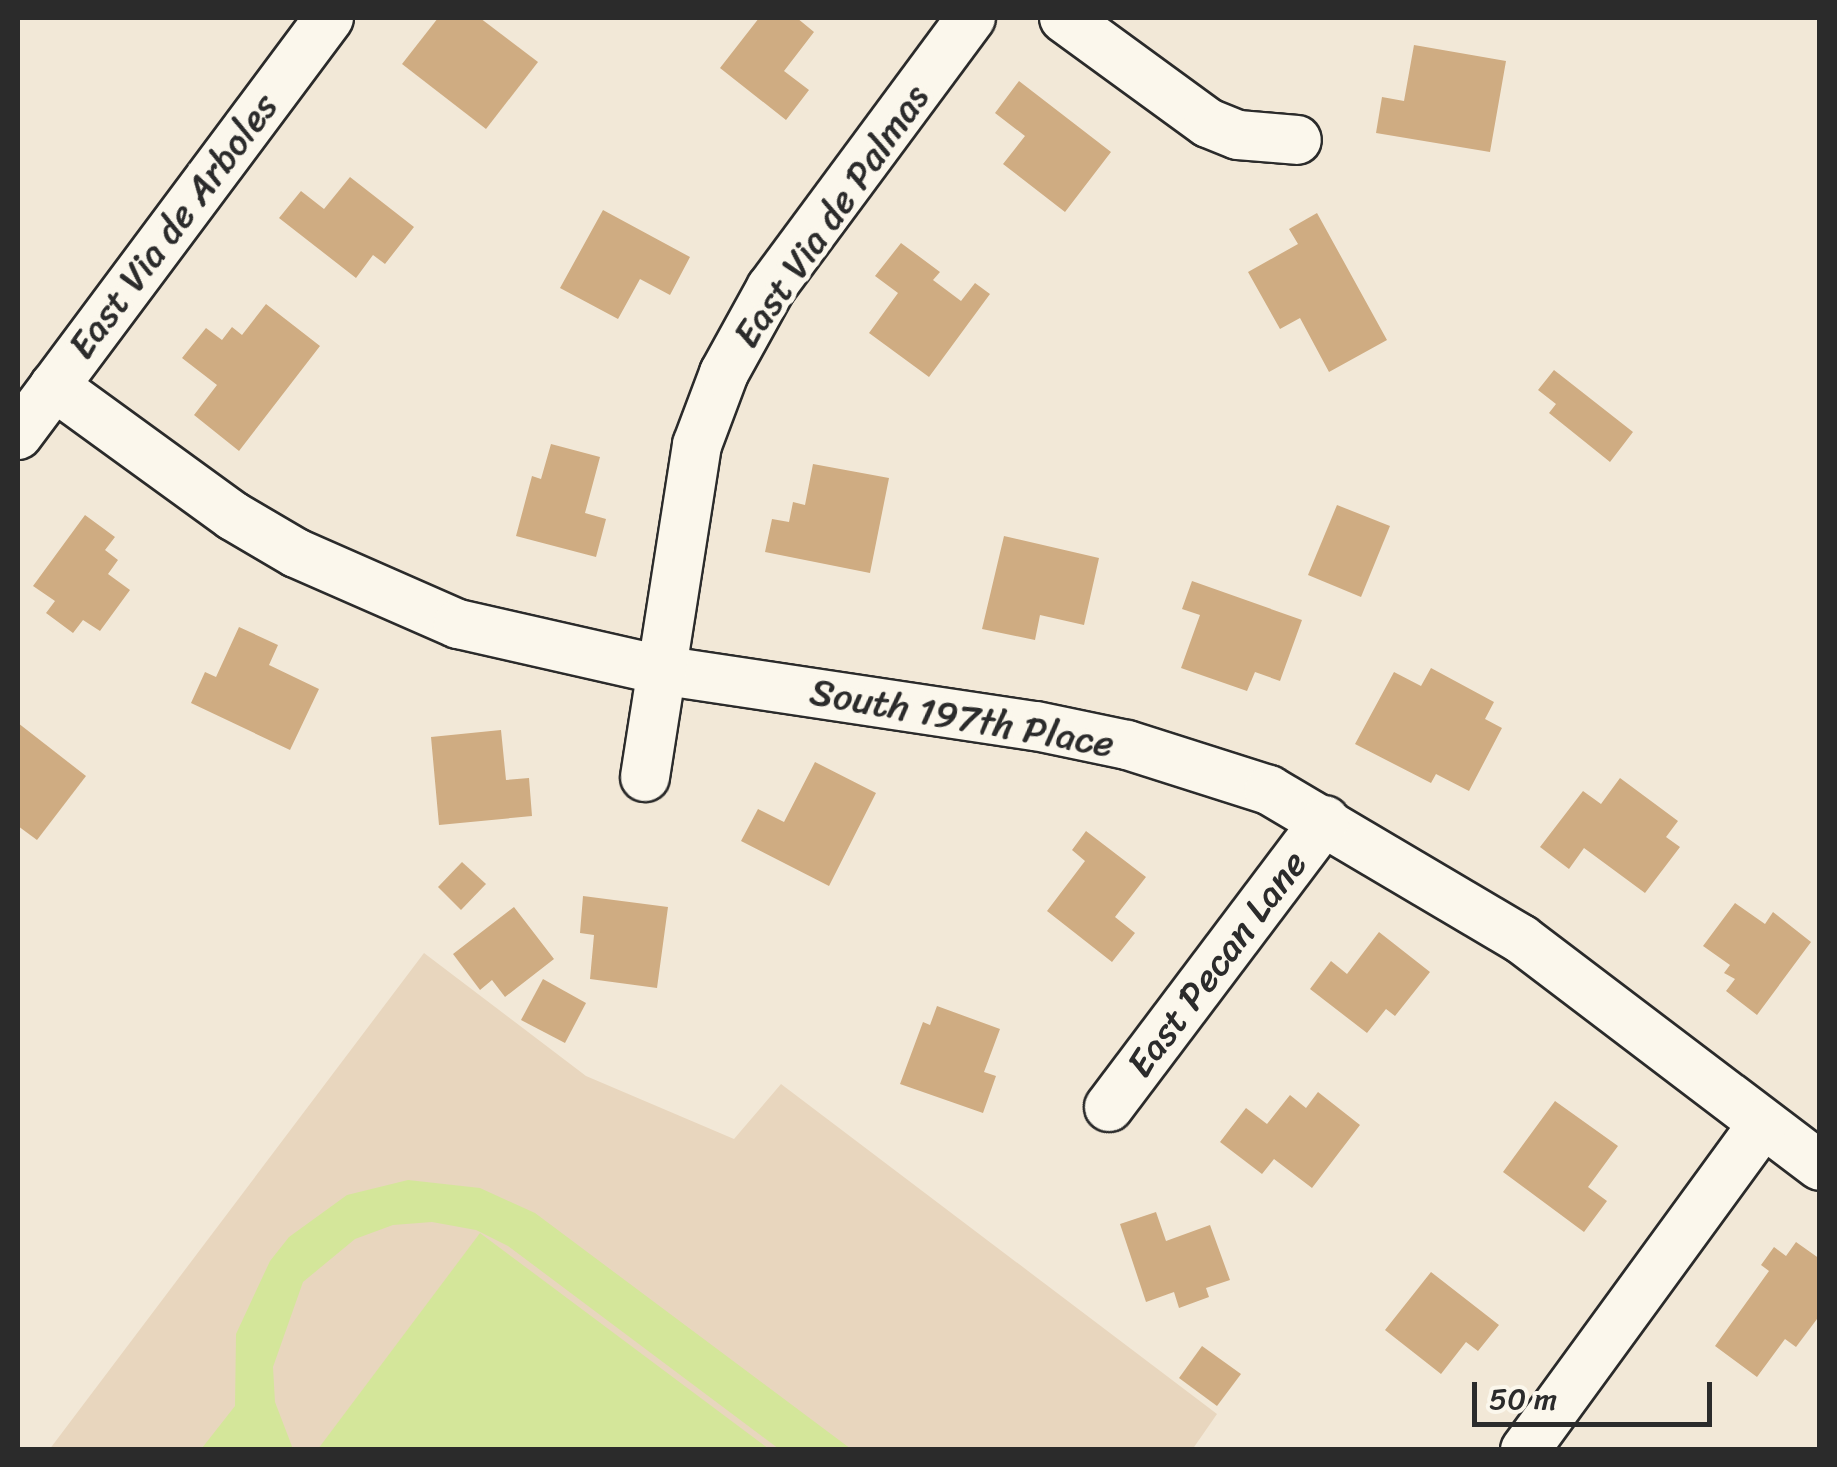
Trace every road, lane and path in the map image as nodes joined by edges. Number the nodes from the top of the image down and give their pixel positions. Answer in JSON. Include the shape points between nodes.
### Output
{"nodes":[{"id":1,"x":328,"y":18,"type":"edge"},
{"id":2,"x":971,"y":18,"type":"edge"},
{"id":3,"x":1064,"y":18,"type":"edge"},
{"id":4,"x":1297,"y":140,"type":"dead end"},
{"id":5,"x":54,"y":386,"type":"junction"},
{"id":6,"x":18,"y":435,"type":"edge"},
{"id":7,"x":660,"y":670,"type":"junction"},
{"id":8,"x":645,"y":777,"type":"dead end"},
{"id":9,"x":1325,"y":820,"type":"junction"},
{"id":10,"x":1109,"y":1108,"type":"dead end"},
{"id":11,"x":1763,"y":1124,"type":"junction"},
{"id":12,"x":1820,"y":1166,"type":"edge"},
{"id":13,"x":1525,"y":1450,"type":"edge"}],
"edges":[{"from":1,"to":5,"type":"street","name":"East Via de Arboles"},
{"from":2,"to":7,"type":"street","name":"East Via de Palmas","via":[[772,288],[724,373],[697,446]]},
{"from":3,"to":4,"type":"street","via":[[1208,124],[1238,135]]},
{"from":5,"to":6,"type":"street","name":"East Via de Arboles"},
{"from":5,"to":7,"type":"street","name":"South 197th Place","via":[[233,516],[296,553],[458,624]]},
{"from":7,"to":8,"type":"street","name":"East Via de Palmas"},
{"from":7,"to":9,"type":"street","name":"South 197th Place","via":[[1127,745],[1269,790]]},
{"from":9,"to":10,"type":"street","name":"East Pecan Lane"},
{"from":9,"to":11,"type":"street","name":"South 197th Place","via":[[1522,940]]},
{"from":11,"to":12,"type":"street","name":"South 197th Place"},
{"from":11,"to":13,"type":"street"}]}
